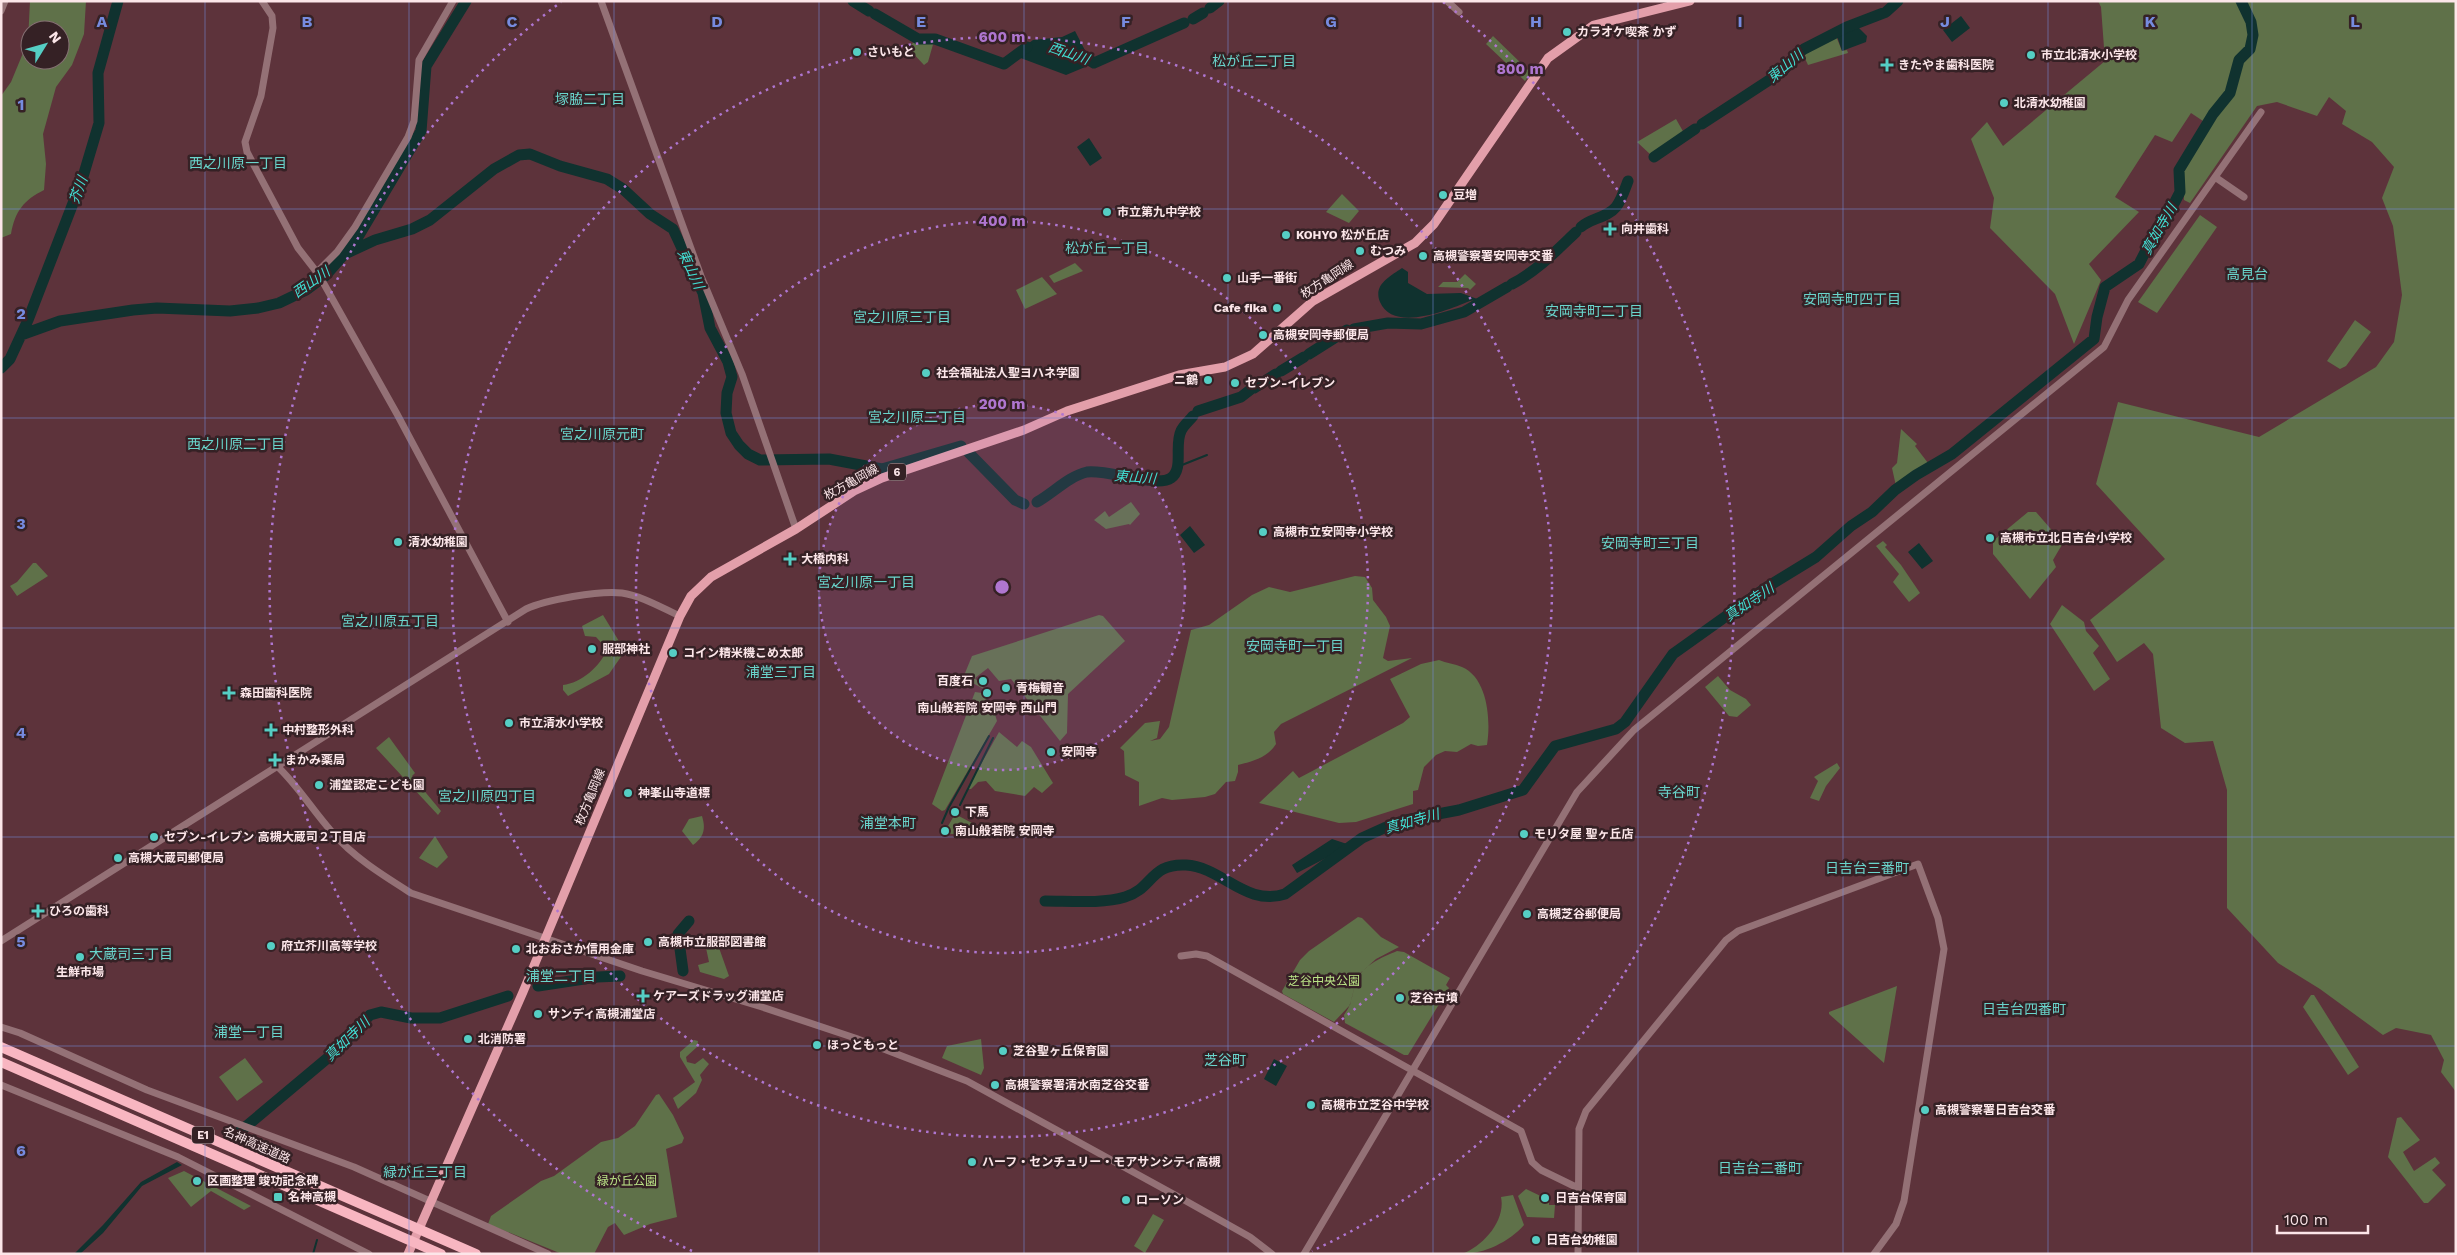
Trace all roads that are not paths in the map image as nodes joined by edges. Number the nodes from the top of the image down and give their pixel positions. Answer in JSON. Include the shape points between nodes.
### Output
{"nodes":[{"id":1,"x":5,"y":1,"type":"edge"},
{"id":2,"x":262,"y":1,"type":"edge"},
{"id":3,"x":453,"y":1,"type":"edge"},
{"id":4,"x":602,"y":1,"type":"edge"},
{"id":5,"x":1448,"y":1,"type":"edge"},
{"id":6,"x":1690,"y":1,"type":"edge"},
{"id":7,"x":1,"y":11,"type":"edge"},
{"id":8,"x":1459,"y":12,"type":"dead end"},
{"id":9,"x":2261,"y":112,"type":"dead end"},
{"id":10,"x":2215,"y":177,"type":"junction"},
{"id":11,"x":2244,"y":197,"type":"dead end"},
{"id":12,"x":318,"y":273,"type":"junction"},
{"id":13,"x":796,"y":529,"type":"junction"},
{"id":14,"x":680,"y":616,"type":"junction"},
{"id":15,"x":508,"y":622,"type":"junction"},
{"id":16,"x":278,"y":767,"type":"junction"},
{"id":17,"x":544,"y":939,"type":"junction"},
{"id":18,"x":1,"y":941,"type":"edge"},
{"id":19,"x":1181,"y":956,"type":"dead end"},
{"id":20,"x":1,"y":1027,"type":"edge"},
{"id":21,"x":1,"y":1047,"type":"edge"},
{"id":22,"x":1,"y":1062,"type":"edge"},
{"id":23,"x":1412,"y":1070,"type":"junction"},
{"id":24,"x":1,"y":1085,"type":"edge"},
{"id":25,"x":1578,"y":1188,"type":"junction"},
{"id":26,"x":431,"y":1202,"type":"junction"},
{"id":27,"x":369,"y":1254,"type":"edge"},
{"id":28,"x":408,"y":1254,"type":"edge"},
{"id":29,"x":441,"y":1254,"type":"edge"},
{"id":30,"x":476,"y":1254,"type":"edge"},
{"id":31,"x":548,"y":1254,"type":"edge"},
{"id":32,"x":1272,"y":1254,"type":"edge"},
{"id":33,"x":1304,"y":1254,"type":"edge"},
{"id":34,"x":1578,"y":1254,"type":"edge"},
{"id":35,"x":1874,"y":1254,"type":"edge"}],
"edges":[{"from":1,"to":7,"type":"street"},
{"from":2,"to":12,"type":"street","via":[[272,16],[273,28],[261,96],[245,142],[247,152],[298,248]]},
{"from":3,"to":12,"type":"street","via":[[419,60],[414,121],[408,137],[354,227]]},
{"from":4,"to":13,"type":"street","via":[[701,276],[742,374]]},
{"from":5,"to":8,"type":"street"},
{"from":6,"to":13,"type":"main road","name":"枚方亀岡線","number":"6","via":[[1594,25],[1548,58],[1434,224],[1415,243],[1319,296],[1253,354],[1225,367],[1171,378],[1067,411],[1024,430],[882,478],[854,491]]},
{"from":9,"to":10,"type":"street"},
{"from":10,"to":11,"type":"street"},
{"from":10,"to":23,"type":"street","via":[[2128,300],[2104,347],[1634,730],[1596,769],[1567,808]]},
{"from":12,"to":15,"type":"street","via":[[402,422]]},
{"from":13,"to":14,"type":"main road","name":"枚方亀岡線","number":"6","via":[[711,577],[691,596]]},
{"from":14,"to":15,"type":"street","via":[[636,597],[611,592],[533,606]]},
{"from":14,"to":17,"type":"main road","name":"枚方亀岡線","number":"6"},
{"from":15,"to":16,"type":"street"},
{"from":16,"to":17,"type":"street","via":[[332,833],[384,876],[411,893]]},
{"from":16,"to":18,"type":"street"},
{"from":17,"to":26,"type":"main road","name":"枚方亀岡線","number":"6"},
{"from":17,"to":32,"type":"street","via":[[855,1038],[967,1081],[1250,1237]]},
{"from":19,"to":23,"type":"street","via":[[1207,956]]},
{"from":20,"to":26,"type":"street","via":[[147,1090],[354,1166]]},
{"from":21,"to":30,"type":"highway","name":"名神高速道路","number":"E1"},
{"from":22,"to":29,"type":"highway","number":"E1"},
{"from":23,"to":25,"type":"street","via":[[1521,1131],[1532,1162],[1541,1170]]},
{"from":23,"to":33,"type":"street"},
{"from":24,"to":27,"type":"street","via":[[178,1157]]},
{"from":25,"to":34,"type":"street"},
{"from":25,"to":35,"type":"street","via":[[1579,1130],[1586,1112],[1726,940],[1738,930],[1918,864],[1938,918],[1944,948],[1904,1200],[1896,1224]]},
{"from":26,"to":28,"type":"main road","name":"枚方亀岡線","number":"6"},
{"from":26,"to":31,"type":"street"}]}
